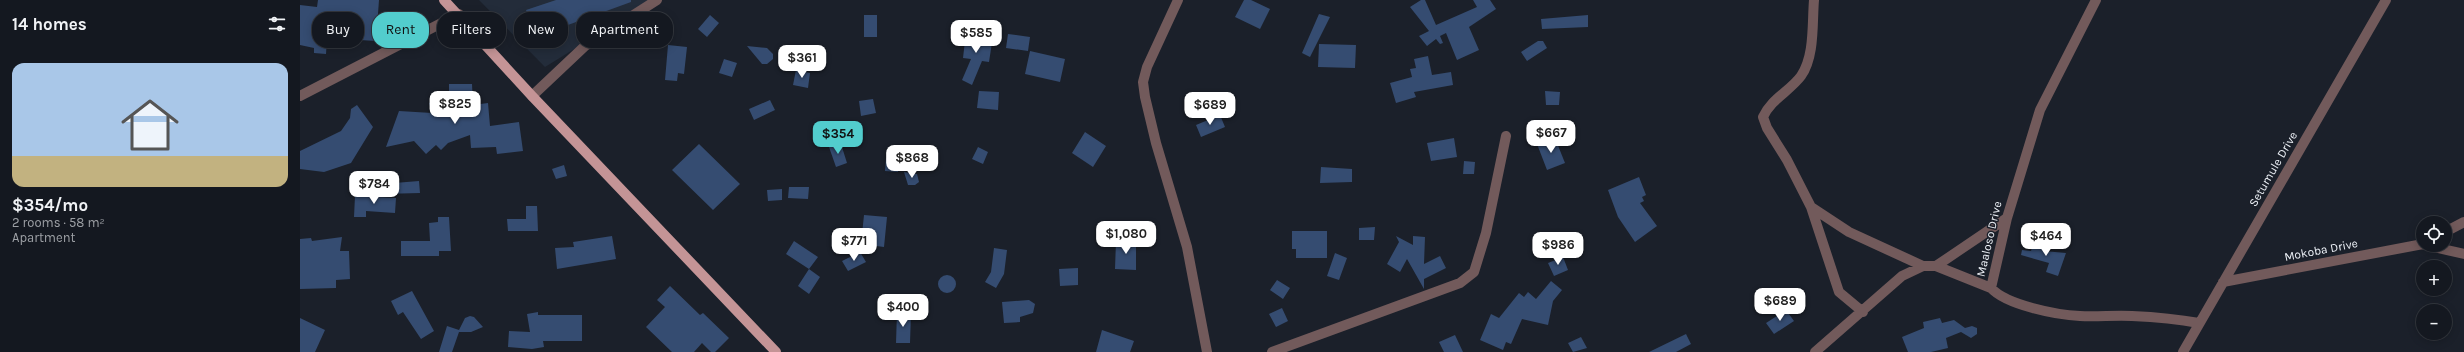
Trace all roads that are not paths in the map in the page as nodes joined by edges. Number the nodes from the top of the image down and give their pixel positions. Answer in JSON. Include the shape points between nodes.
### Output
{"nodes":[{"id":1,"x":444,"y":0,"type":"edge"},
{"id":2,"x":657,"y":0,"type":"edge"},
{"id":3,"x":1178,"y":0,"type":"edge"},
{"id":4,"x":1814,"y":0,"type":"edge"},
{"id":5,"x":2096,"y":0,"type":"edge"},
{"id":6,"x":2386,"y":0,"type":"edge"},
{"id":7,"x":457,"y":12,"type":"edge"},
{"id":8,"x":437,"y":25,"type":"edge"},
{"id":9,"x":489,"y":48,"type":"edge"},
{"id":10,"x":300,"y":96,"type":"edge"},
{"id":11,"x":532,"y":96,"type":"junction"},
{"id":12,"x":1506,"y":136,"type":"dead end"},
{"id":13,"x":1811,"y":207,"type":"junction"},
{"id":14,"x":2007,"y":218,"type":"junction"},
{"id":15,"x":2464,"y":222,"type":"edge"},
{"id":16,"x":2452,"y":228,"type":"edge"},
{"id":17,"x":2416,"y":246,"type":"edge"},
{"id":18,"x":2452,"y":251,"type":"edge"},
{"id":19,"x":2464,"y":254,"type":"edge"},
{"id":20,"x":1923,"y":266,"type":"junction"},
{"id":21,"x":1936,"y":266,"type":"junction"},
{"id":22,"x":2223,"y":282,"type":"junction"},
{"id":23,"x":1991,"y":288,"type":"junction"},
{"id":24,"x":1863,"y":312,"type":"junction"},
{"id":25,"x":2199,"y":323,"type":"junction"},
{"id":26,"x":776,"y":352,"type":"edge"},
{"id":27,"x":1207,"y":352,"type":"edge"},
{"id":28,"x":1272,"y":352,"type":"edge"},
{"id":29,"x":1815,"y":352,"type":"edge"},
{"id":30,"x":2183,"y":352,"type":"edge"}],
"edges":[{"from":1,"to":7,"type":"main road"},
{"from":2,"to":11,"type":"street","via":[[585,46]]},
{"from":3,"to":27,"type":"street","via":[[1147,67],[1143,82],[1156,143],[1187,247]]},
{"from":4,"to":13,"type":"street","via":[[1808,63],[1800,77],[1767,108],[1763,116],[1767,128]]},
{"from":5,"to":14,"type":"street","name":"Maaloso Drive","via":[[2040,110]]},
{"from":6,"to":22,"type":"street","name":"Setumule Drive"},
{"from":8,"to":10,"type":"street"},
{"from":9,"to":11,"type":"main road"},
{"from":11,"to":26,"type":"main road"},
{"from":12,"to":28,"type":"street","via":[[1486,234],[1474,272],[1460,283]]},
{"from":13,"to":20,"type":"street","via":[[1849,232]]},
{"from":13,"to":24,"type":"street","via":[[1839,292]]},
{"from":14,"to":21,"type":"street"},
{"from":14,"to":23,"type":"street","name":"Maaloso Drive"},
{"from":15,"to":16,"type":"street"},
{"from":17,"to":22,"type":"street","name":"Mokoba Drive"},
{"from":18,"to":19,"type":"street"},
{"from":20,"to":21,"type":"street"},
{"from":20,"to":24,"type":"street","via":[[1902,276]]},
{"from":21,"to":23,"type":"street"},
{"from":22,"to":25,"type":"street","name":"Setumule Drive"},
{"from":23,"to":25,"type":"street","name":"Maaloso Drive","via":[[1998,296],[2058,313],[2166,318]]},
{"from":24,"to":29,"type":"street"},
{"from":25,"to":30,"type":"street","name":"Setumule Drive"}]}
